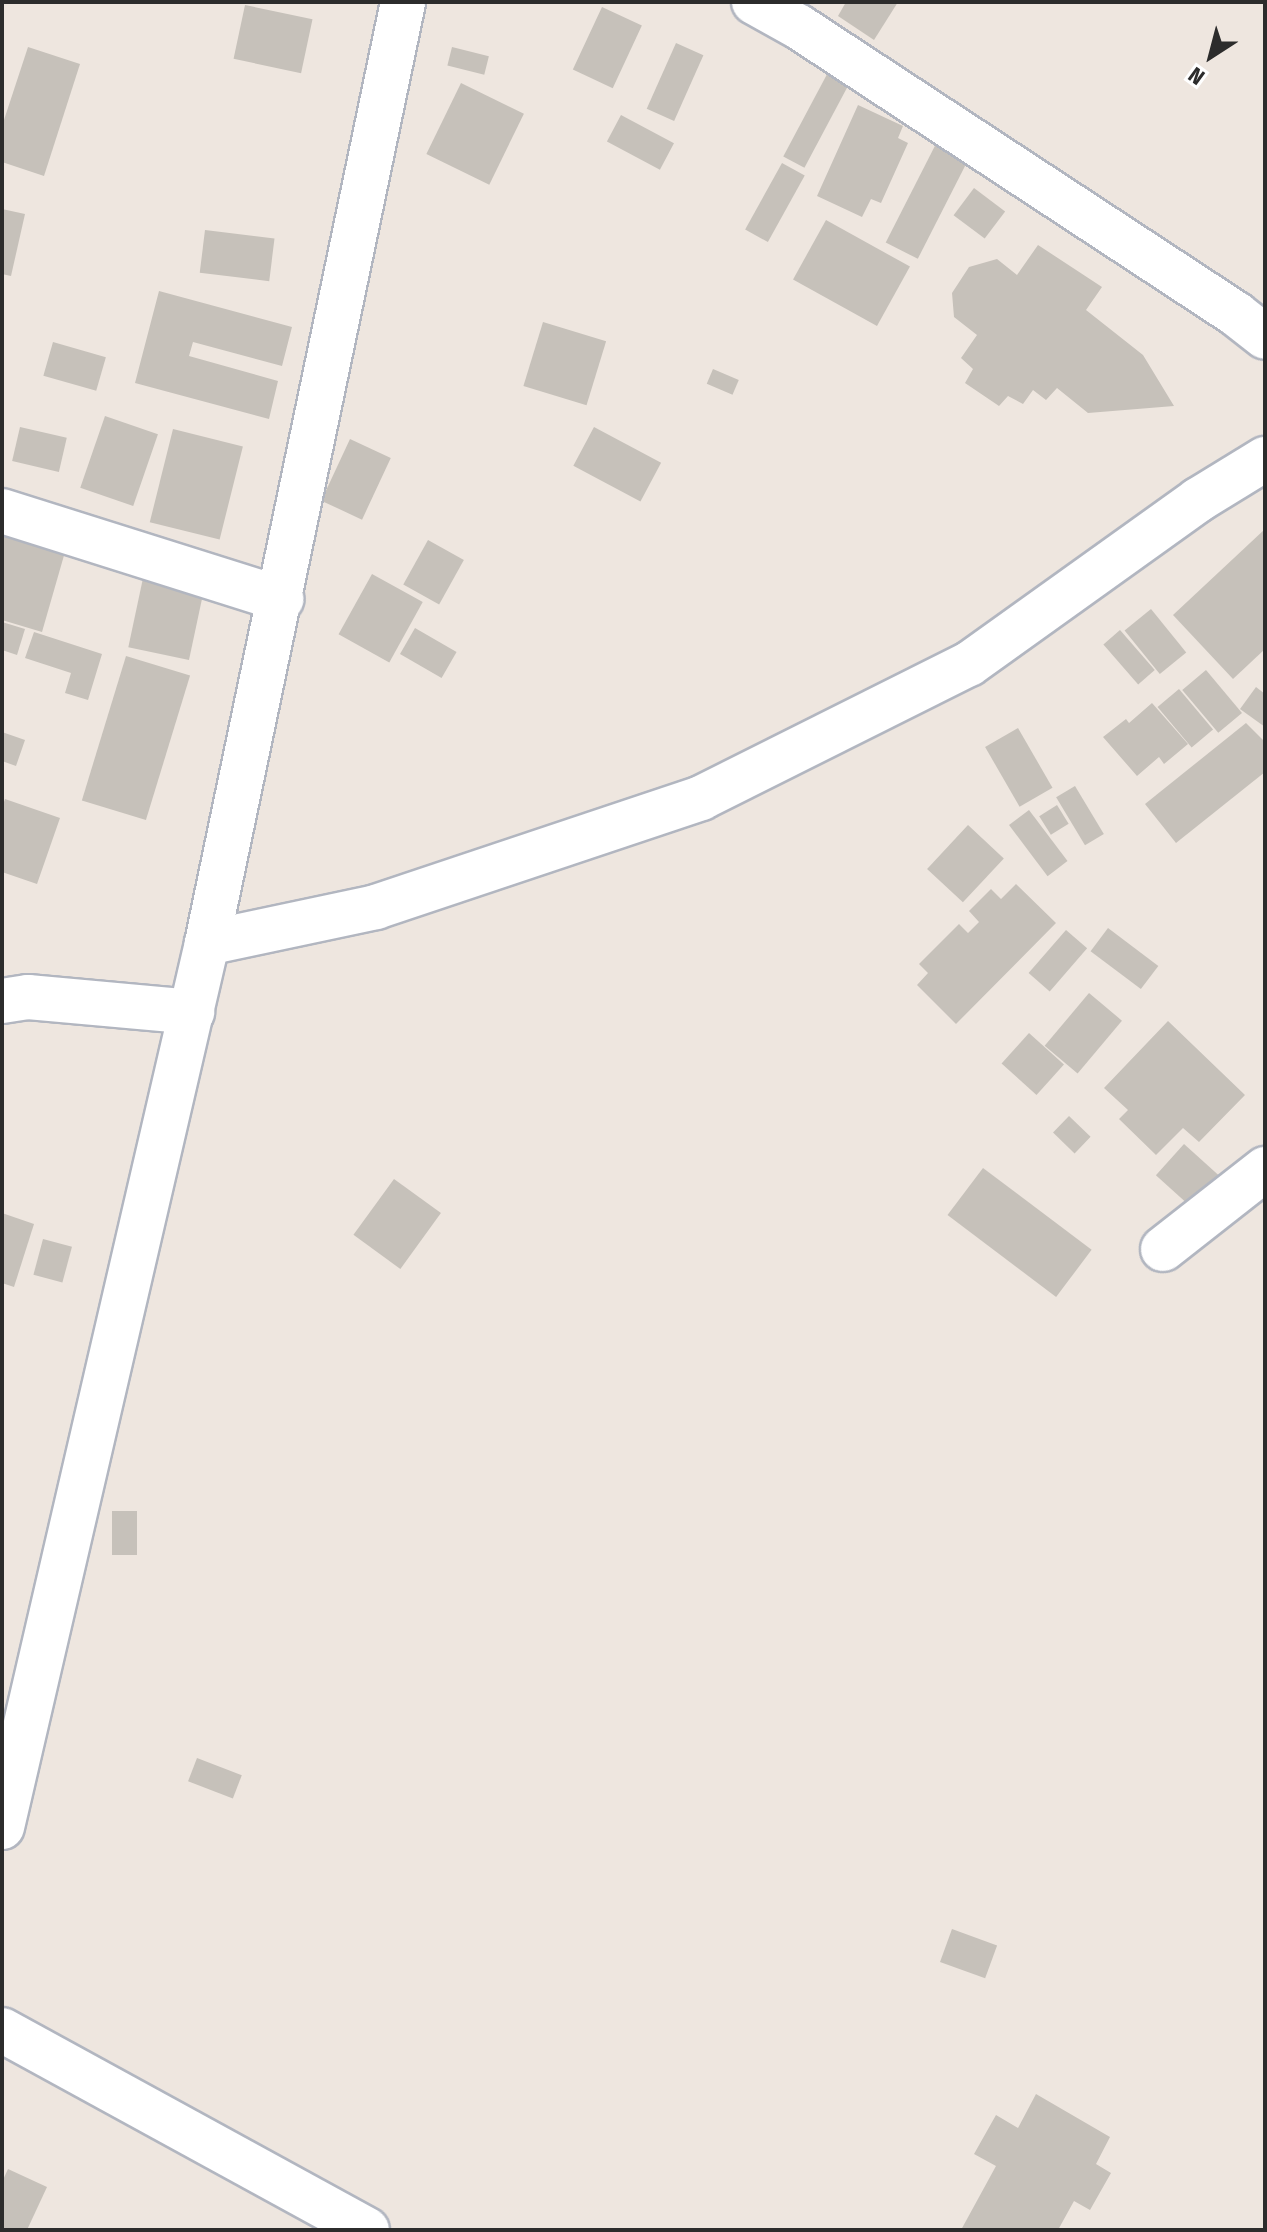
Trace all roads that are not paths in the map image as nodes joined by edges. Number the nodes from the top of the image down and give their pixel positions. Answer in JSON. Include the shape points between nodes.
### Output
{"nodes":[{"id":1,"x":403,"y":2,"type":"edge"},
{"id":2,"x":754,"y":2,"type":"edge"},
{"id":3,"x":1265,"y":337,"type":"edge"},
{"id":4,"x":1265,"y":459,"type":"edge"},
{"id":5,"x":2,"y":511,"type":"edge"},
{"id":6,"x":281,"y":599,"type":"junction"},
{"id":7,"x":207,"y":943,"type":"junction"},
{"id":8,"x":2,"y":1001,"type":"edge"},
{"id":9,"x":192,"y":1012,"type":"junction"},
{"id":10,"x":1265,"y":1169,"type":"edge"},
{"id":11,"x":1163,"y":1249,"type":"dead end"},
{"id":12,"x":2,"y":1827,"type":"edge"},
{"id":13,"x":2,"y":2030,"type":"edge"},
{"id":14,"x":367,"y":2230,"type":"edge"}],
"edges":[{"from":1,"to":6,"type":"street"},
{"from":2,"to":3,"type":"street"},
{"from":4,"to":7,"type":"street","via":[[1198,500],[969,664],[701,798],[376,907]]},
{"from":5,"to":6,"type":"street"},
{"from":6,"to":7,"type":"street"},
{"from":7,"to":9,"type":"street"},
{"from":8,"to":9,"type":"street","via":[[28,997]]},
{"from":9,"to":12,"type":"street"},
{"from":10,"to":11,"type":"street"},
{"from":13,"to":14,"type":"street"}]}
